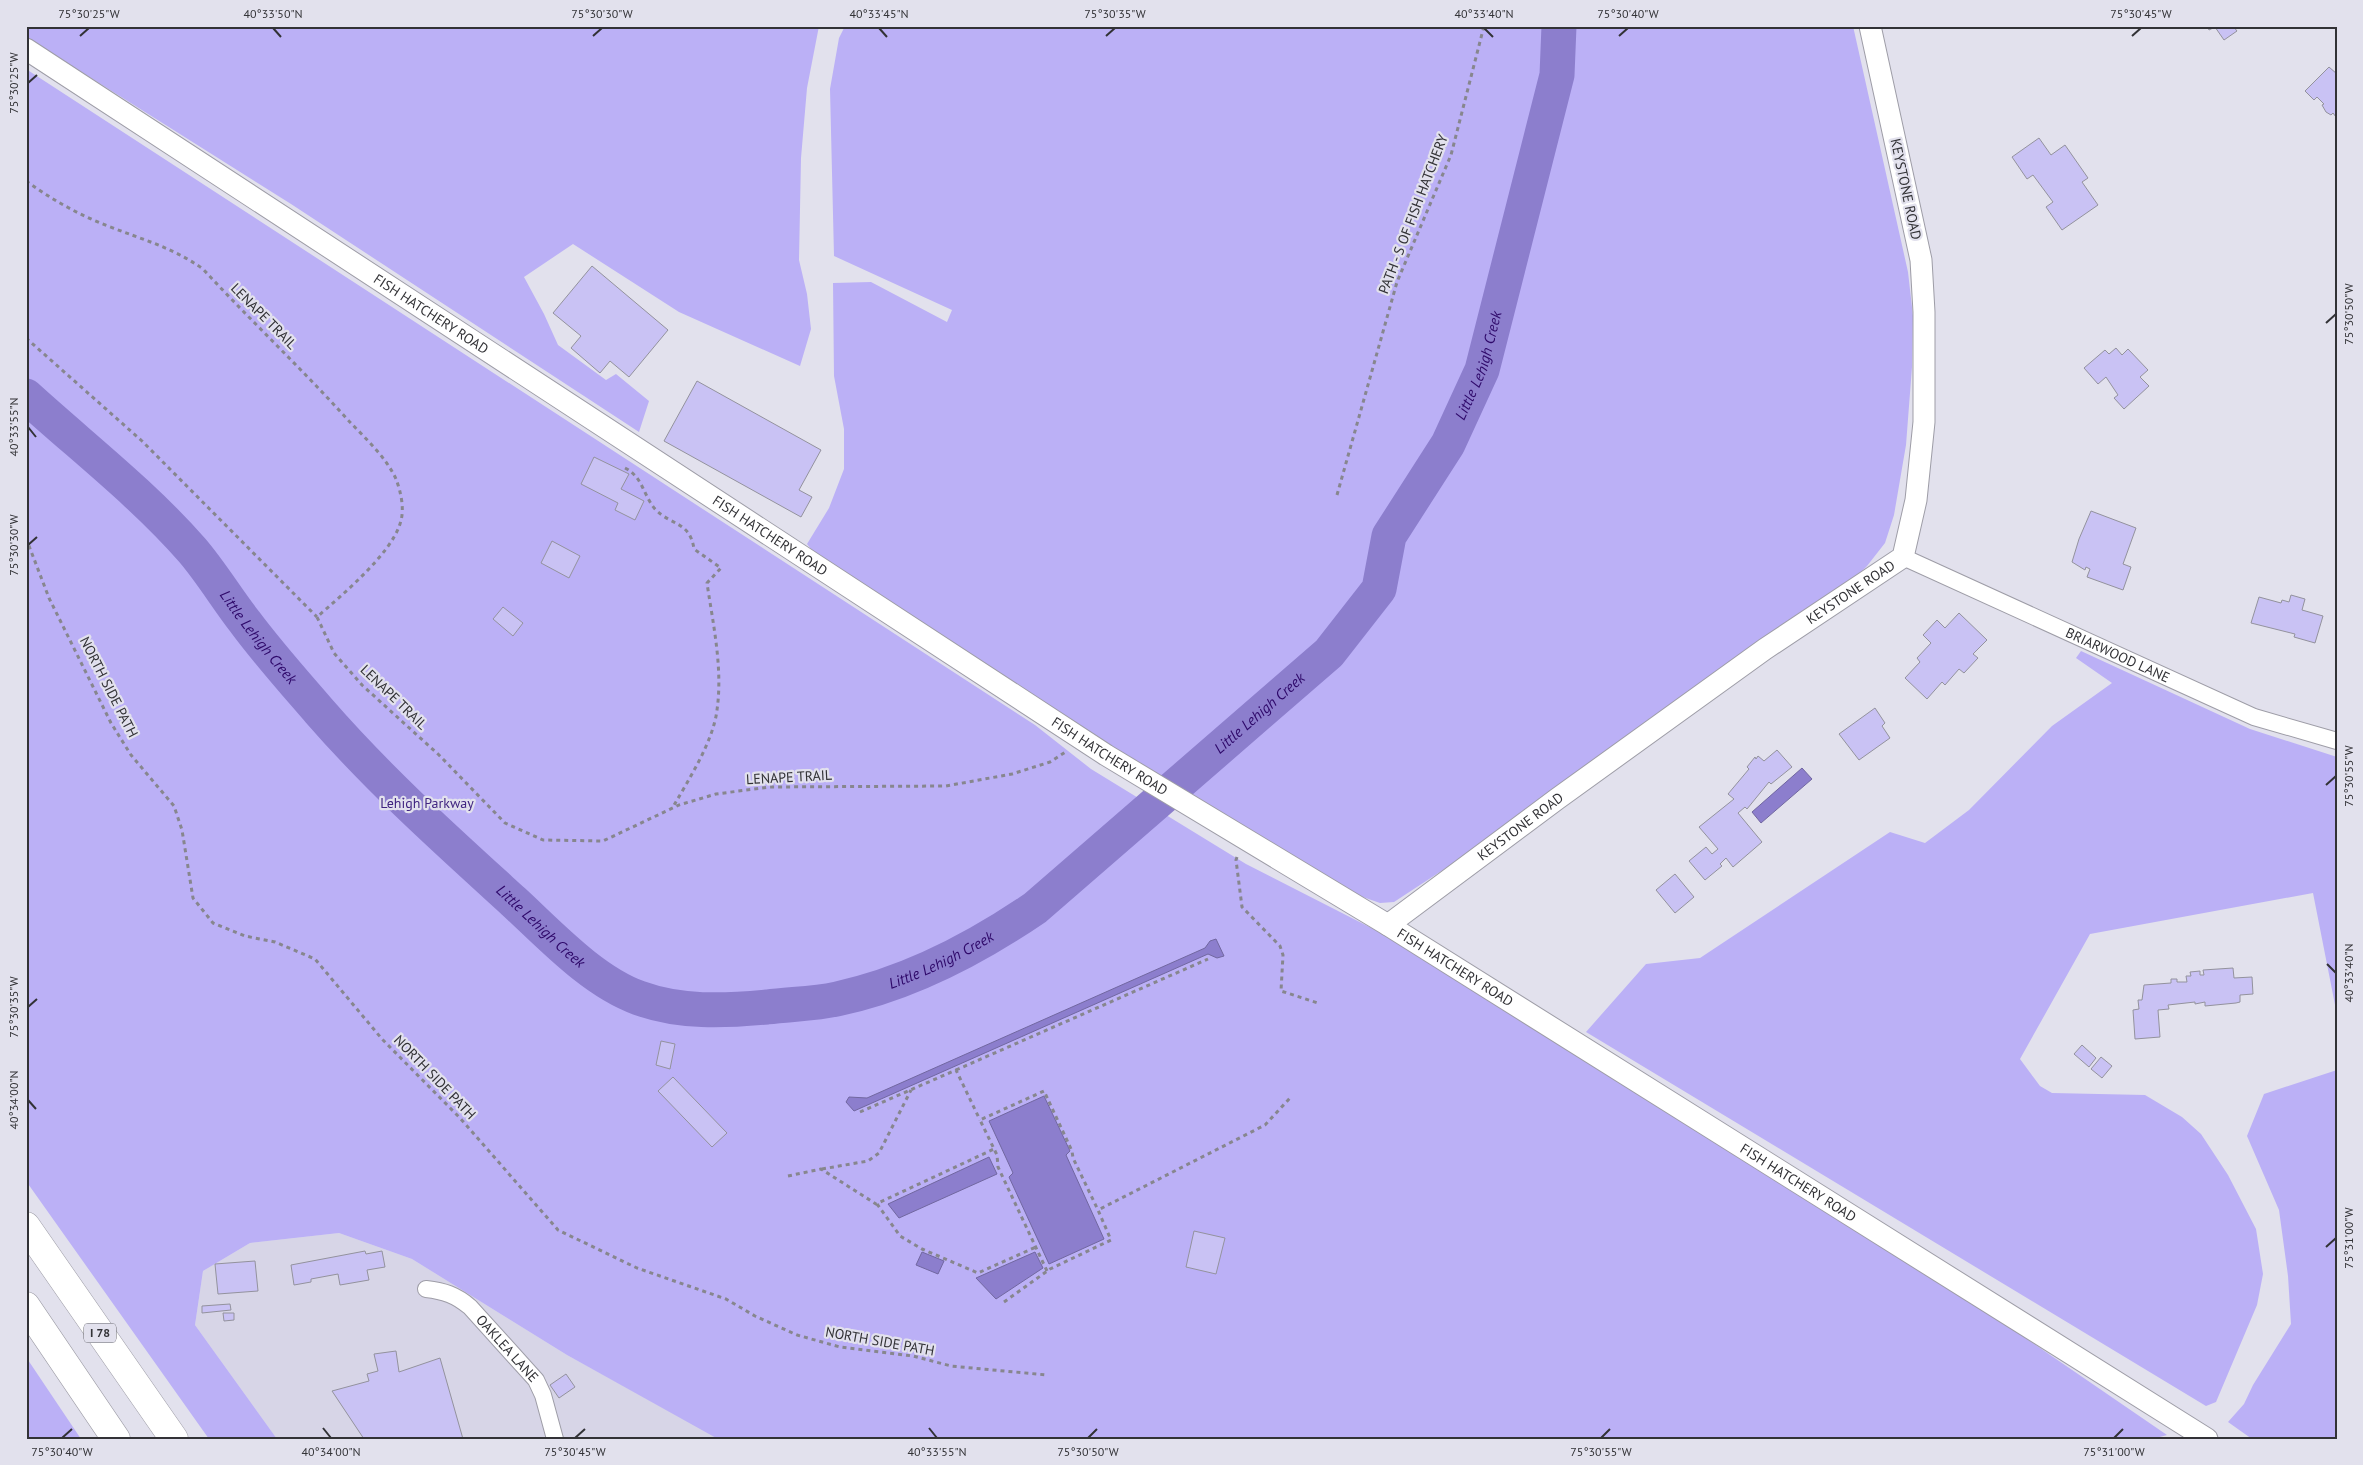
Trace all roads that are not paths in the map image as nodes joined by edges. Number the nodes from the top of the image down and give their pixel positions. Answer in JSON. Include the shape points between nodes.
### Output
{"nodes":[{"id":1,"x":1870,"y":26,"type":"edge"},
{"id":2,"x":26,"y":49,"type":"edge"},
{"id":3,"x":1903,"y":558,"type":"junction"},
{"id":4,"x":2337,"y":741,"type":"edge"},
{"id":5,"x":1388,"y":926,"type":"junction"},
{"id":6,"x":26,"y":1226,"type":"edge"},
{"id":7,"x":426,"y":1289,"type":"dead end"},
{"id":8,"x":26,"y":1306,"type":"edge"},
{"id":9,"x":116,"y":1439,"type":"edge"},
{"id":10,"x":174,"y":1439,"type":"edge"},
{"id":11,"x":555,"y":1439,"type":"edge"},
{"id":12,"x":2207,"y":1439,"type":"edge"}],
"edges":[{"from":1,"to":3,"type":"street","name":"KEYSTONE ROAD","via":[[1921,260],[1923,431],[1916,500]]},
{"from":2,"to":5,"type":"street","name":"FISH HATCHERY ROAD","via":[[1106,755]]},
{"from":3,"to":4,"type":"street","name":"BRIARWOOD LANE","via":[[2254,717]]},
{"from":3,"to":5,"type":"street","name":"KEYSTONE ROAD","via":[[1758,655],[1557,799]]},
{"from":5,"to":12,"type":"street","name":"FISH HATCHERY ROAD"},
{"from":6,"to":10,"type":"highway","number":"I 78"},
{"from":7,"to":11,"type":"street","name":"OAKLEA LANE","via":[[458,1297],[536,1380]]},
{"from":8,"to":9,"type":"highway"}]}
